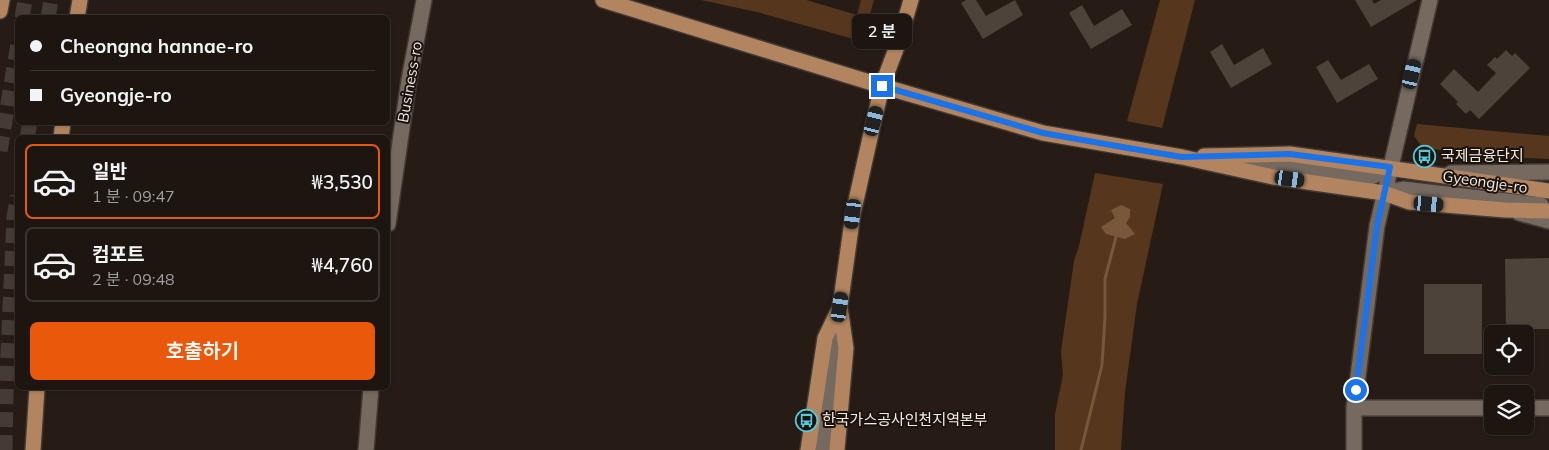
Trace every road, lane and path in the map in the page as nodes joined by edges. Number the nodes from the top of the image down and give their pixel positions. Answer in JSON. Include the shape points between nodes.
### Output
{"nodes":[{"id":1,"x":2,"y":0,"type":"edge"},
{"id":2,"x":80,"y":0,"type":"edge"},
{"id":3,"x":424,"y":0,"type":"edge"},
{"id":4,"x":603,"y":0,"type":"edge"},
{"id":5,"x":911,"y":0,"type":"edge"},
{"id":6,"x":1430,"y":0,"type":"edge"},
{"id":7,"x":0,"y":10,"type":"edge"},
{"id":8,"x":78,"y":15,"type":"edge"},
{"id":9,"x":882,"y":86,"type":"junction"},
{"id":10,"x":1182,"y":157,"type":"junction"},
{"id":11,"x":1390,"y":167,"type":"junction"},
{"id":12,"x":1549,"y":172,"type":"edge"},
{"id":13,"x":1428,"y":174,"type":"junction"},
{"id":14,"x":1549,"y":192,"type":"edge"},
{"id":15,"x":1384,"y":193,"type":"junction"},
{"id":16,"x":1549,"y":205,"type":"edge"},
{"id":17,"x":390,"y":210,"type":"edge"},
{"id":18,"x":1505,"y":210,"type":"junction"},
{"id":19,"x":1549,"y":211,"type":"edge"},
{"id":20,"x":1549,"y":221,"type":"edge"},
{"id":21,"x":840,"y":307,"type":"junction"},
{"id":22,"x":37,"y":390,"type":"edge"},
{"id":23,"x":371,"y":390,"type":"edge"},
{"id":24,"x":1354,"y":408,"type":"junction"},
{"id":25,"x":1484,"y":408,"type":"edge"},
{"id":26,"x":1534,"y":408,"type":"edge"},
{"id":27,"x":1549,"y":408,"type":"edge"},
{"id":28,"x":33,"y":450,"type":"edge"},
{"id":29,"x":366,"y":450,"type":"edge"},
{"id":30,"x":808,"y":450,"type":"edge"},
{"id":31,"x":823,"y":450,"type":"edge"},
{"id":32,"x":837,"y":450,"type":"edge"},
{"id":33,"x":1354,"y":450,"type":"edge"}],
"edges":[{"from":1,"to":7,"type":"main road"},
{"from":2,"to":8,"type":"main road"},
{"from":3,"to":17,"type":"street","name":"Business-ro"},
{"from":4,"to":9,"type":"main road","name":"Gyeongje-ro"},
{"from":5,"to":9,"type":"main road"},
{"from":6,"to":11,"type":"street"},
{"from":9,"to":10,"type":"main road","name":"Gyeongje-ro","via":[[1043,133]]},
{"from":9,"to":21,"type":"main road","via":[[853,214]]},
{"from":10,"to":11,"type":"main road","name":"Gyeongje-ro","via":[[1290,154]]},
{"from":10,"to":15,"type":"main road","name":"Gyeongje-ro","via":[[1273,177]]},
{"from":11,"to":13,"type":"main road","name":"Gyeongje-ro"},
{"from":11,"to":15,"type":"street"},
{"from":12,"to":13,"type":"street"},
{"from":13,"to":14,"type":"main road","name":"Gyeongje-ro"},
{"from":15,"to":16,"type":"street","via":[[1403,189]]},
{"from":15,"to":18,"type":"main road","name":"Gyeongje-ro","via":[[1410,202]]},
{"from":15,"to":24,"type":"street"},
{"from":18,"to":19,"type":"main road","name":"Gyeongje-ro"},
{"from":18,"to":20,"type":"street"},
{"from":21,"to":30,"type":"main road","via":[[825,338]]},
{"from":21,"to":31,"type":"street"},
{"from":21,"to":32,"type":"main road","via":[[846,348]]},
{"from":22,"to":28,"type":"main road"},
{"from":23,"to":29,"type":"street"},
{"from":24,"to":25,"type":"street"},
{"from":24,"to":33,"type":"street"},
{"from":26,"to":27,"type":"street"}]}
